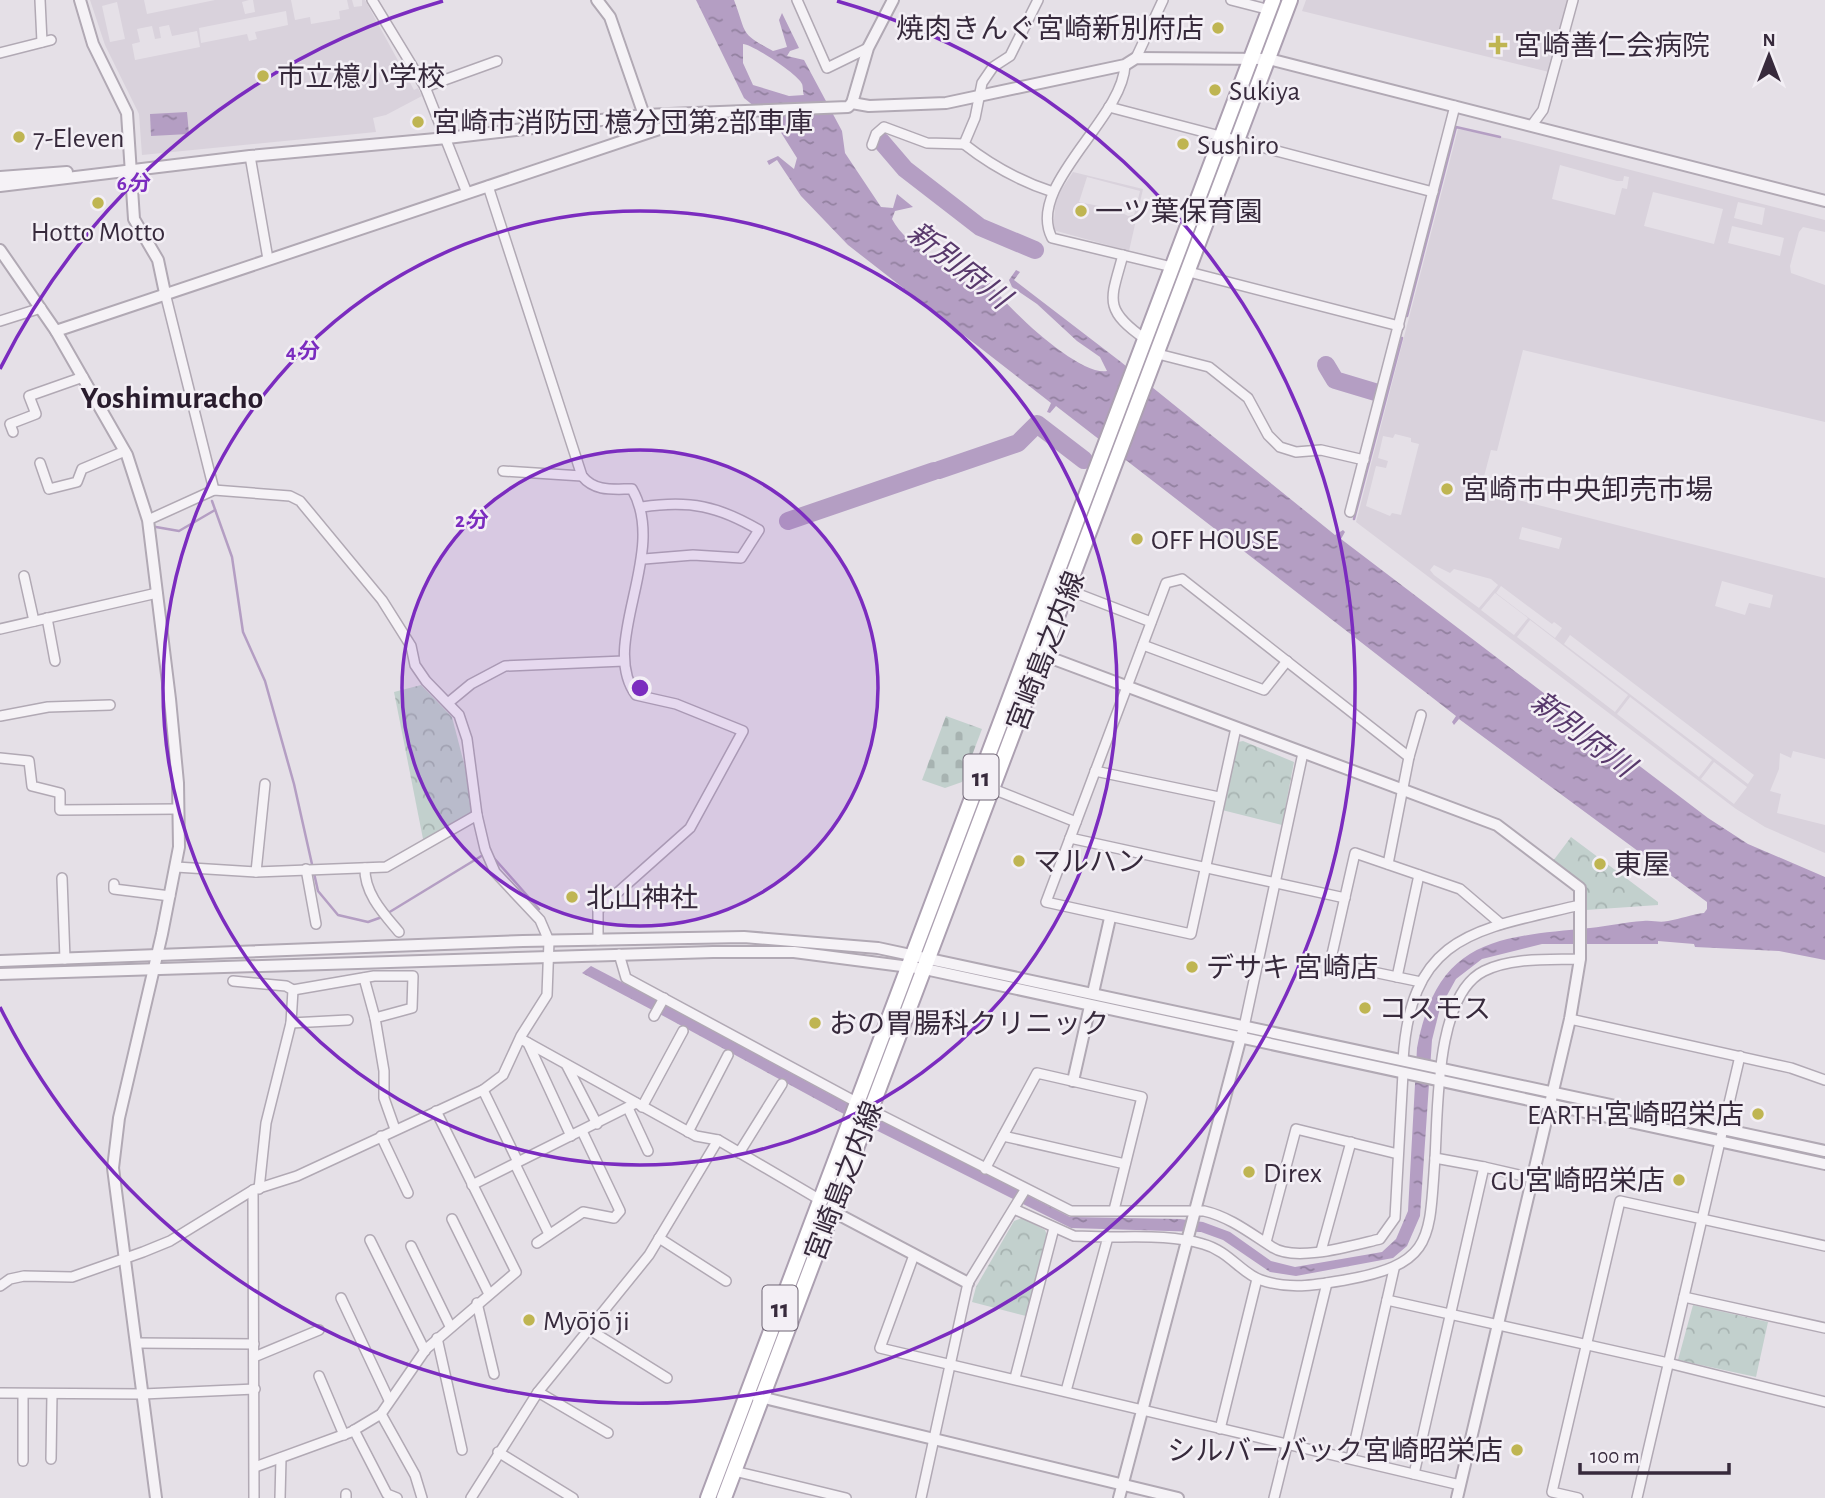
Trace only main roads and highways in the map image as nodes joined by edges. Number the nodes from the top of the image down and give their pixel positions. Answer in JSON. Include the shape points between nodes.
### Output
{"nodes":[{"id":1,"x":1290,"y":0,"type":"edge"},
{"id":2,"x":1272,"y":5,"type":"edge"},
{"id":3,"x":862,"y":1113,"type":"junction"},
{"id":4,"x":754,"y":1396,"type":"junction"},
{"id":5,"x":708,"y":1498,"type":"edge"},
{"id":6,"x":724,"y":1498,"type":"edge"}],
"edges":[{"from":1,"to":3,"type":"main road","name":"宮崎島之内線","number":"11","via":[[927,964]]},
{"from":2,"to":3,"type":"main road","name":"宮崎島之内線","number":"11","via":[[912,962]]},
{"from":3,"to":4,"type":"main road","name":"宮崎島之内線","number":"11"},
{"from":4,"to":5,"type":"main road","name":"宮崎島之内線","number":"11"},
{"from":4,"to":6,"type":"main road","name":"宮崎島之内線","number":"11"}]}
